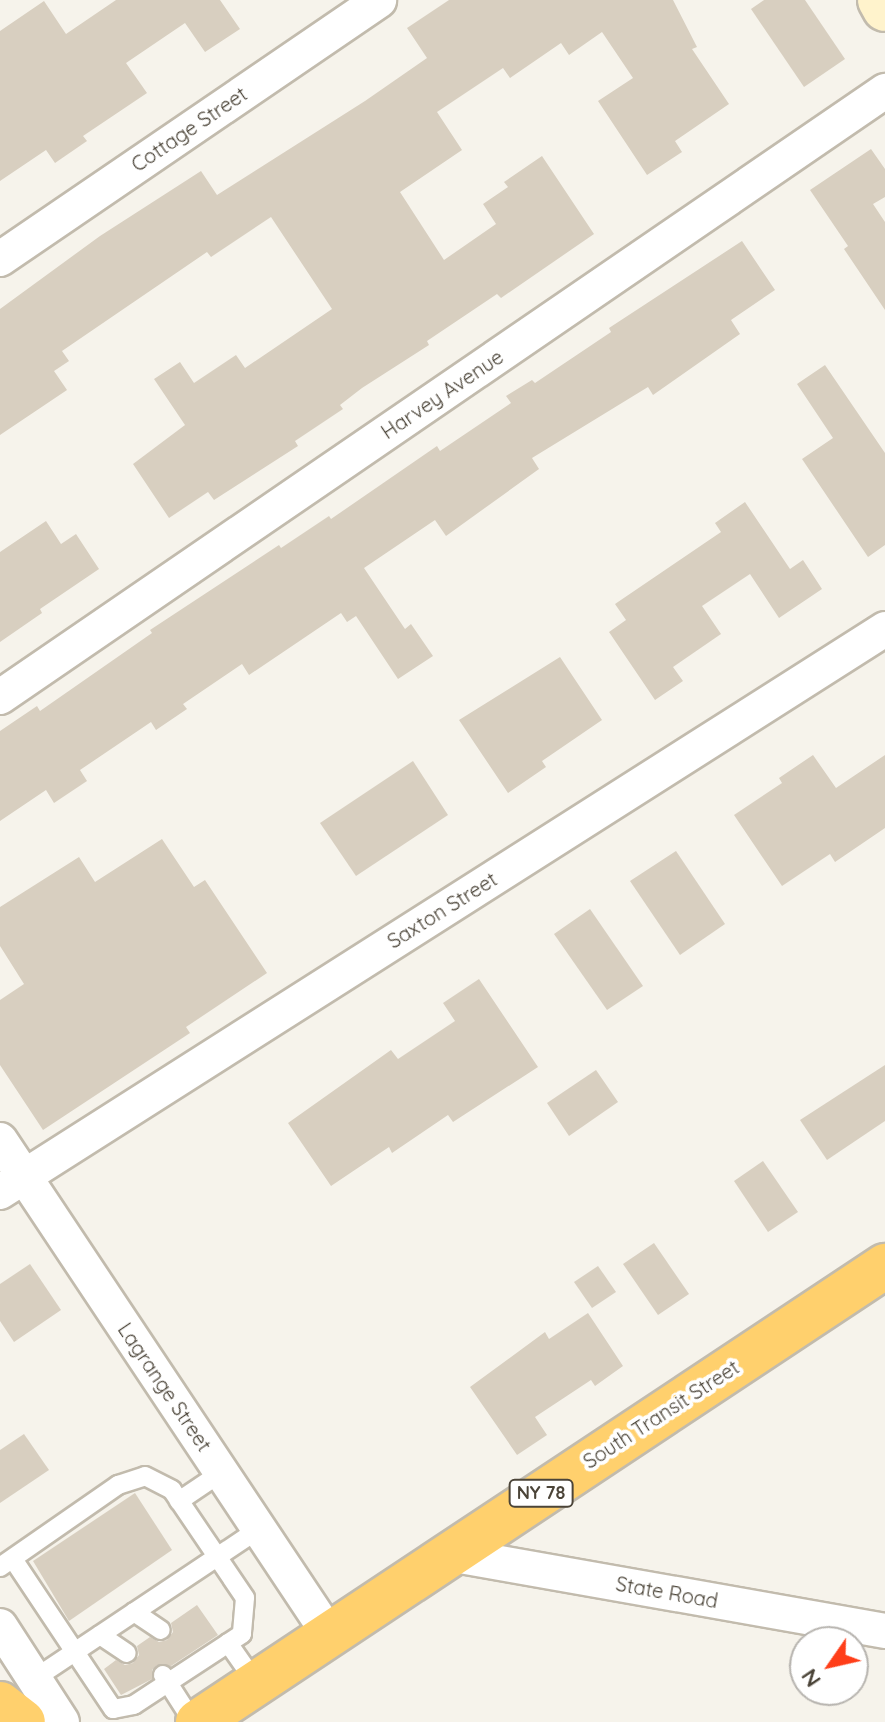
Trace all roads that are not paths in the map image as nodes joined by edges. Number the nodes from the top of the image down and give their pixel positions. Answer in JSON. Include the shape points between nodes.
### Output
{"nodes":[{"id":1,"x":379,"y":0,"type":"edge"},
{"id":2,"x":880,"y":0,"type":"edge"},
{"id":3,"x":885,"y":9,"type":"edge"},
{"id":4,"x":885,"y":91,"type":"edge"},
{"id":5,"x":0,"y":259,"type":"edge"},
{"id":6,"x":885,"y":629,"type":"edge"},
{"id":7,"x":0,"y":697,"type":"edge"},
{"id":8,"x":0,"y":1140,"type":"edge"},
{"id":9,"x":12,"y":1184,"type":"edge"},
{"id":10,"x":885,"y":1266,"type":"edge"},
{"id":11,"x":222,"y":1472,"type":"junction"},
{"id":12,"x":179,"y":1501,"type":"junction"},
{"id":13,"x":260,"y":1528,"type":"junction"},
{"id":14,"x":449,"y":1554,"type":"junction"},
{"id":15,"x":217,"y":1557,"type":"junction"},
{"id":16,"x":6,"y":1563,"type":"edge"},
{"id":17,"x":134,"y":1612,"type":"junction"},
{"id":18,"x":0,"y":1626,"type":"edge"},
{"id":19,"x":161,"y":1630,"type":"dead end"},
{"id":20,"x":885,"y":1631,"type":"edge"},
{"id":21,"x":329,"y":1634,"type":"junction"},
{"id":22,"x":100,"y":1635,"type":"junction"},
{"id":23,"x":228,"y":1643,"type":"junction"},
{"id":24,"x":73,"y":1653,"type":"junction"},
{"id":25,"x":127,"y":1653,"type":"dead end"},
{"id":26,"x":166,"y":1679,"type":"junction"},
{"id":27,"x":256,"y":1683,"type":"junction"},
{"id":28,"x":17,"y":1691,"type":"edge"},
{"id":29,"x":23,"y":1722,"type":"edge"},
{"id":30,"x":62,"y":1722,"type":"edge"},
{"id":31,"x":196,"y":1722,"type":"edge"}],
"edges":[{"from":1,"to":5,"type":"street","name":"Cottage Street"},
{"from":2,"to":3,"type":"main road"},
{"from":4,"to":7,"type":"street","name":"Harvey Avenue"},
{"from":6,"to":9,"type":"street","name":"Saxton Street"},
{"from":8,"to":9,"type":"street","name":"Lagrange Street"},
{"from":9,"to":11,"type":"street","name":"Lagrange Street"},
{"from":10,"to":14,"type":"highway","name":"South Transit Street","number":"NY 78"},
{"from":11,"to":12,"type":"lane"},
{"from":11,"to":13,"type":"street","name":"Lagrange Street"},
{"from":12,"to":15,"type":"lane"},
{"from":12,"to":16,"type":"lane","via":[[172,1490],[145,1476],[118,1485]]},
{"from":13,"to":15,"type":"lane"},
{"from":13,"to":21,"type":"street","name":"Lagrange Street"},
{"from":14,"to":20,"type":"street","name":"State Road"},
{"from":14,"to":21,"type":"highway","name":"South Transit Street","number":"NY 78"},
{"from":15,"to":17,"type":"lane"},
{"from":15,"to":23,"type":"lane","via":[[245,1598],[242,1634]]},
{"from":16,"to":24,"type":"lane"},
{"from":17,"to":19,"type":"lane"},
{"from":17,"to":22,"type":"lane"},
{"from":18,"to":28,"type":"street"},
{"from":21,"to":27,"type":"highway","name":"South Transit Street","number":"NY 78"},
{"from":22,"to":24,"type":"lane"},
{"from":22,"to":25,"type":"lane"},
{"from":23,"to":26,"type":"lane"},
{"from":23,"to":27,"type":"lane"},
{"from":24,"to":26,"type":"lane","via":[[113,1709],[134,1705]]},
{"from":24,"to":28,"type":"lane"},
{"from":26,"to":31,"type":"lane"},
{"from":27,"to":31,"type":"highway","name":"South Transit Street","number":"NY 78"},
{"from":28,"to":29,"type":"highway"},
{"from":28,"to":30,"type":"street"}]}
